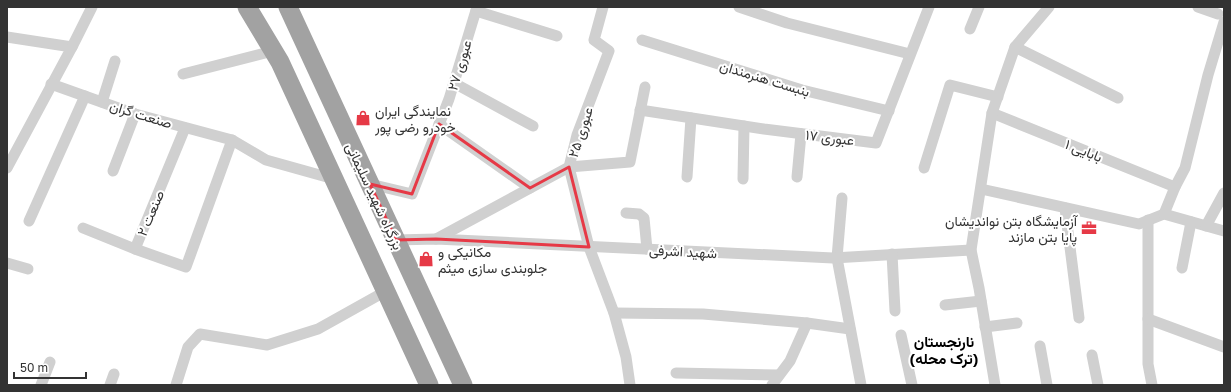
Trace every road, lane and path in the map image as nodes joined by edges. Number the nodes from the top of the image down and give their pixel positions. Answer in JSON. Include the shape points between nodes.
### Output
{"nodes":[{"id":1,"x":92,"y":7,"type":"edge"},
{"id":2,"x":247,"y":7,"type":"edge"},
{"id":3,"x":288,"y":7,"type":"edge"},
{"id":4,"x":603,"y":7,"type":"edge"},
{"id":5,"x":739,"y":7,"type":"edge"},
{"id":6,"x":929,"y":7,"type":"edge"},
{"id":7,"x":979,"y":7,"type":"edge"},
{"id":8,"x":1049,"y":7,"type":"edge"},
{"id":9,"x":1198,"y":7,"type":"edge"},
{"id":10,"x":476,"y":9,"type":"edge"},
{"id":11,"x":1220,"y":15,"type":"edge"},
{"id":12,"x":970,"y":29,"type":"dead end"},
{"id":13,"x":557,"y":36,"type":"dead end"},
{"id":14,"x":7,"y":37,"type":"edge"},
{"id":15,"x":642,"y":40,"type":"dead end"},
{"id":16,"x":72,"y":47,"type":"junction"},
{"id":17,"x":1015,"y":47,"type":"junction"},
{"id":18,"x":910,"y":54,"type":"junction"},
{"id":19,"x":276,"y":57,"type":"junction"},
{"id":20,"x":115,"y":61,"type":"dead end"},
{"id":21,"x":183,"y":74,"type":"dead end"},
{"id":22,"x":454,"y":83,"type":"junction"},
{"id":23,"x":51,"y":84,"type":"junction"},
{"id":24,"x":645,"y":86,"type":"dead end"},
{"id":25,"x":85,"y":96,"type":"junction"},
{"id":26,"x":998,"y":97,"type":"junction"},
{"id":27,"x":1118,"y":98,"type":"dead end"},
{"id":28,"x":102,"y":102,"type":"junction"},
{"id":29,"x":640,"y":110,"type":"junction"},
{"id":30,"x":889,"y":111,"type":"junction"},
{"id":31,"x":992,"y":113,"type":"junction"},
{"id":32,"x":135,"y":114,"type":"junction"},
{"id":33,"x":691,"y":118,"type":"junction"},
{"id":34,"x":439,"y":124,"type":"junction"},
{"id":35,"x":532,"y":126,"type":"dead end"},
{"id":36,"x":744,"y":126,"type":"junction"},
{"id":37,"x":185,"y":128,"type":"junction"},
{"id":38,"x":801,"y":134,"type":"junction"},
{"id":39,"x":232,"y":140,"type":"junction"},
{"id":40,"x":569,"y":167,"type":"junction"},
{"id":41,"x":7,"y":168,"type":"edge"},
{"id":42,"x":924,"y":168,"type":"dead end"},
{"id":43,"x":113,"y":171,"type":"dead end"},
{"id":44,"x":687,"y":177,"type":"dead end"},
{"id":45,"x":797,"y":177,"type":"dead end"},
{"id":46,"x":334,"y":179,"type":"junction"},
{"id":47,"x":743,"y":179,"type":"dead end"},
{"id":48,"x":370,"y":184,"type":"junction"},
{"id":49,"x":1175,"y":187,"type":"junction"},
{"id":50,"x":530,"y":188,"type":"junction"},
{"id":51,"x":981,"y":189,"type":"junction"},
{"id":52,"x":1224,"y":193,"type":"edge"},
{"id":53,"x":842,"y":198,"type":"dead end"},
{"id":54,"x":1065,"y":208,"type":"junction"},
{"id":55,"x":626,"y":213,"type":"dead end"},
{"id":56,"x":1164,"y":214,"type":"junction"},
{"id":57,"x":1148,"y":220,"type":"junction"},
{"id":58,"x":30,"y":221,"type":"dead end"},
{"id":59,"x":1191,"y":222,"type":"junction"},
{"id":60,"x":1206,"y":226,"type":"junction"},
{"id":61,"x":83,"y":228,"type":"dead end"},
{"id":62,"x":1224,"y":231,"type":"edge"},
{"id":63,"x":436,"y":239,"type":"junction"},
{"id":64,"x":396,"y":240,"type":"junction"},
{"id":65,"x":589,"y":247,"type":"junction"},
{"id":66,"x":135,"y":249,"type":"junction"},
{"id":67,"x":647,"y":250,"type":"junction"},
{"id":68,"x":971,"y":250,"type":"junction"},
{"id":69,"x":892,"y":254,"type":"junction"},
{"id":70,"x":837,"y":258,"type":"junction"},
{"id":71,"x":7,"y":263,"type":"edge"},
{"id":72,"x":1182,"y":268,"type":"dead end"},
{"id":73,"x":28,"y":269,"type":"dead end"},
{"id":74,"x":386,"y":291,"type":"junction"},
{"id":75,"x":981,"y":301,"type":"junction"},
{"id":76,"x":945,"y":305,"type":"dead end"},
{"id":77,"x":895,"y":311,"type":"dead end"},
{"id":78,"x":614,"y":313,"type":"junction"},
{"id":79,"x":1078,"y":318,"type":"dead end"},
{"id":80,"x":1148,"y":319,"type":"junction"},
{"id":81,"x":807,"y":323,"type":"junction"},
{"id":82,"x":1016,"y":323,"type":"dead end"},
{"id":83,"x":985,"y":327,"type":"junction"},
{"id":84,"x":850,"y":329,"type":"junction"},
{"id":85,"x":901,"y":335,"type":"dead end"},
{"id":86,"x":1040,"y":346,"type":"dead end"},
{"id":87,"x":1224,"y":347,"type":"edge"},
{"id":88,"x":1092,"y":355,"type":"dead end"},
{"id":89,"x":50,"y":362,"type":"dead end"},
{"id":90,"x":676,"y":373,"type":"dead end"},
{"id":91,"x":114,"y":374,"type":"dead end"},
{"id":92,"x":779,"y":375,"type":"junction"},
{"id":93,"x":423,"y":381,"type":"edge"},
{"id":94,"x":41,"y":385,"type":"edge"},
{"id":95,"x":110,"y":385,"type":"edge"},
{"id":96,"x":176,"y":385,"type":"edge"},
{"id":97,"x":463,"y":385,"type":"edge"},
{"id":98,"x":630,"y":385,"type":"edge"},
{"id":99,"x":772,"y":385,"type":"edge"},
{"id":100,"x":861,"y":385,"type":"edge"},
{"id":101,"x":912,"y":385,"type":"edge"},
{"id":102,"x":995,"y":385,"type":"edge"},
{"id":103,"x":1047,"y":385,"type":"edge"},
{"id":104,"x":1098,"y":385,"type":"edge"},
{"id":105,"x":1152,"y":385,"type":"edge"}],
"edges":[{"from":1,"to":16,"type":"street"},
{"from":2,"to":19,"type":"highway"},
{"from":3,"to":48,"type":"highway","name":"بزرگراه شهید سلیمانی"},
{"from":4,"to":40,"type":"street","name":"عبوری ۲۵","via":[[594,40],[609,51],[577,135]]},
{"from":5,"to":18,"type":"street"},
{"from":6,"to":18,"type":"street","name":"عبوری ۱۷"},
{"from":7,"to":12,"type":"street"},
{"from":8,"to":17,"type":"street"},
{"from":9,"to":11,"type":"street"},
{"from":10,"to":13,"type":"street"},
{"from":10,"to":22,"type":"street","name":"عبوری ۲۷"},
{"from":11,"to":49,"type":"street","via":[[1186,168]]},
{"from":14,"to":16,"type":"street"},
{"from":15,"to":30,"type":"street","name":"بنبست هنرمندان","via":[[802,90]]},
{"from":16,"to":23,"type":"street"},
{"from":17,"to":26,"type":"street"},
{"from":17,"to":27,"type":"street"},
{"from":18,"to":30,"type":"street","name":"عبوری ۱۷"},
{"from":19,"to":21,"type":"street"},
{"from":19,"to":46,"type":"highway"},
{"from":20,"to":28,"type":"street"},
{"from":22,"to":34,"type":"street","name":"عبوری ۲۷"},
{"from":22,"to":35,"type":"street"},
{"from":23,"to":25,"type":"street","name":"صنعت گران"},
{"from":23,"to":41,"type":"street"},
{"from":24,"to":29,"type":"street"},
{"from":25,"to":28,"type":"street","name":"صنعت گران"},
{"from":25,"to":58,"type":"street"},
{"from":26,"to":31,"type":"street"},
{"from":26,"to":42,"type":"street","via":[[950,85]]},
{"from":28,"to":32,"type":"street","name":"صنعت گران"},
{"from":29,"to":33,"type":"street","name":"عبوری ۱۷"},
{"from":29,"to":40,"type":"street","via":[[630,162]]},
{"from":30,"to":38,"type":"street","name":"عبوری ۱۷","via":[[876,143]]},
{"from":31,"to":49,"type":"street","name":"بابایی ۱"},
{"from":31,"to":51,"type":"street"},
{"from":32,"to":37,"type":"street","name":"صنعت گران"},
{"from":32,"to":43,"type":"street"},
{"from":33,"to":36,"type":"street","name":"عبوری ۱۷"},
{"from":33,"to":44,"type":"street"},
{"from":34,"to":48,"type":"street","name":"عبوری ۲۷","via":[[412,194]]},
{"from":34,"to":50,"type":"street"},
{"from":36,"to":38,"type":"street","name":"عبوری ۱۷"},
{"from":36,"to":47,"type":"street"},
{"from":37,"to":39,"type":"street","name":"صنعت گران"},
{"from":37,"to":66,"type":"street","name":"صنعت ۲"},
{"from":38,"to":45,"type":"street"},
{"from":39,"to":46,"type":"street","name":"صنعت گران","via":[[266,160]]},
{"from":39,"to":66,"type":"street","name":"صنعت ۲","via":[[186,266]]},
{"from":40,"to":50,"type":"street","name":"عبوری ۲۵"},
{"from":40,"to":65,"type":"street"},
{"from":46,"to":74,"type":"highway"},
{"from":48,"to":64,"type":"highway","name":"بزرگراه شهید سلیمانی"},
{"from":49,"to":56,"type":"street"},
{"from":50,"to":63,"type":"street","name":"عبوری ۲۵"},
{"from":51,"to":54,"type":"street"},
{"from":51,"to":68,"type":"street"},
{"from":52,"to":60,"type":"street"},
{"from":53,"to":70,"type":"street"},
{"from":54,"to":57,"type":"street","via":[[1139,224]]},
{"from":54,"to":79,"type":"street"},
{"from":55,"to":67,"type":"street","via":[[639,214],[644,218]]},
{"from":56,"to":57,"type":"street"},
{"from":56,"to":59,"type":"street"},
{"from":57,"to":80,"type":"street"},
{"from":59,"to":60,"type":"street"},
{"from":59,"to":72,"type":"street"},
{"from":60,"to":62,"type":"street"},
{"from":61,"to":66,"type":"street"},
{"from":63,"to":64,"type":"street","name":"شهید اشرفی"},
{"from":63,"to":65,"type":"street","name":"شهید اشرفی"},
{"from":64,"to":97,"type":"highway","name":"بزرگراه شهید سلیمانی"},
{"from":65,"to":67,"type":"street","name":"شهید اشرفی"},
{"from":65,"to":78,"type":"street"},
{"from":67,"to":70,"type":"street","name":"شهید اشرفی"},
{"from":68,"to":69,"type":"street","name":"شهید اشرفی"},
{"from":68,"to":75,"type":"street"},
{"from":69,"to":70,"type":"street","name":"شهید اشرفی"},
{"from":69,"to":77,"type":"street"},
{"from":70,"to":84,"type":"street"},
{"from":71,"to":73,"type":"street"},
{"from":74,"to":93,"type":"highway"},
{"from":74,"to":96,"type":"street","via":[[318,329],[267,345],[200,334],[188,347]]},
{"from":75,"to":76,"type":"street"},
{"from":75,"to":83,"type":"street"},
{"from":78,"to":81,"type":"street","via":[[703,314]]},
{"from":78,"to":98,"type":"street","via":[[626,357]]},
{"from":80,"to":87,"type":"street"},
{"from":80,"to":105,"type":"street","via":[[1148,364]]},
{"from":81,"to":84,"type":"street"},
{"from":81,"to":92,"type":"street","via":[[790,361]]},
{"from":82,"to":83,"type":"street"},
{"from":83,"to":102,"type":"street"},
{"from":84,"to":100,"type":"street"},
{"from":85,"to":101,"type":"street"},
{"from":86,"to":103,"type":"street"},
{"from":88,"to":104,"type":"street"},
{"from":89,"to":94,"type":"street"},
{"from":90,"to":92,"type":"street"},
{"from":91,"to":95,"type":"street"},
{"from":92,"to":99,"type":"street"}]}
